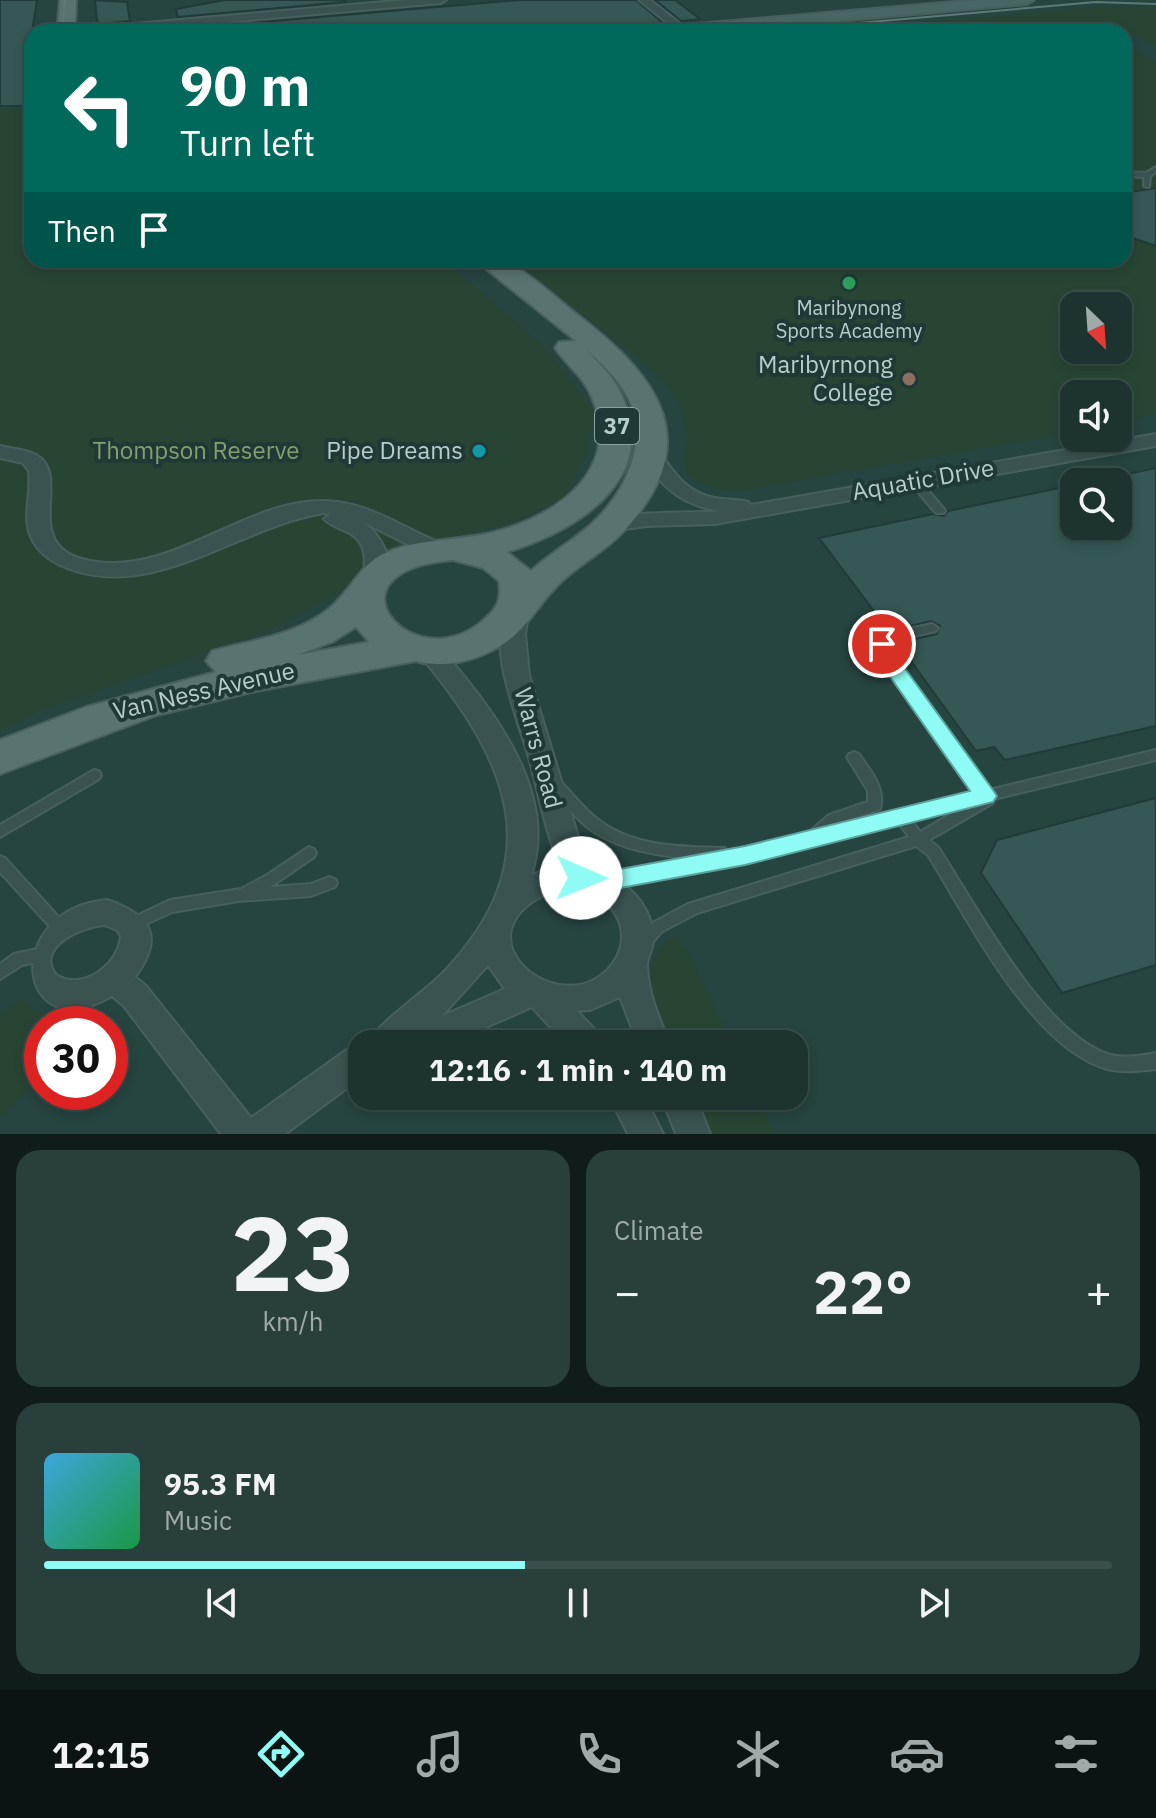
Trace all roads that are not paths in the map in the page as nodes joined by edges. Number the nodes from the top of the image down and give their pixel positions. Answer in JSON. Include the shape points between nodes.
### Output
{"nodes":[{"id":1,"x":68,"y":0,"type":"edge"},
{"id":2,"x":441,"y":0,"type":"edge"},
{"id":3,"x":644,"y":0,"type":"edge"},
{"id":4,"x":1027,"y":0,"type":"edge"},
{"id":5,"x":66,"y":24,"type":"edge"},
{"id":6,"x":168,"y":24,"type":"edge"},
{"id":7,"x":673,"y":24,"type":"edge"},
{"id":8,"x":759,"y":24,"type":"edge"},
{"id":9,"x":1156,"y":169,"type":"edge"},
{"id":10,"x":1132,"y":174,"type":"edge"},
{"id":11,"x":1147,"y":175,"type":"junction"},
{"id":12,"x":1147,"y":186,"type":"dead end"},
{"id":13,"x":476,"y":268,"type":"edge"},
{"id":14,"x":498,"y":268,"type":"edge"},
{"id":15,"x":1132,"y":436,"type":"edge"},
{"id":16,"x":1156,"y":437,"type":"edge"},
{"id":17,"x":0,"y":452,"type":"edge"},
{"id":18,"x":650,"y":452,"type":"junction"},
{"id":19,"x":1073,"y":452,"type":"edge"},
{"id":20,"x":1068,"y":454,"type":"junction"},
{"id":21,"x":915,"y":482,"type":"junction"},
{"id":22,"x":778,"y":506,"type":"junction"},
{"id":23,"x":940,"y":511,"type":"dead end"},
{"id":24,"x":265,"y":524,"type":"junction"},
{"id":25,"x":611,"y":525,"type":"junction"},
{"id":26,"x":445,"y":549,"type":"junction"},
{"id":27,"x":373,"y":582,"type":"junction"},
{"id":28,"x":517,"y":611,"type":"junction"},
{"id":29,"x":932,"y":628,"type":"dead end"},
{"id":30,"x":422,"y":649,"type":"junction"},
{"id":31,"x":0,"y":745,"type":"edge"},
{"id":32,"x":1156,"y":755,"type":"edge"},
{"id":33,"x":854,"y":757,"type":"dead end"},
{"id":34,"x":0,"y":758,"type":"edge"},
{"id":35,"x":94,"y":775,"type":"dead end"},
{"id":36,"x":548,"y":779,"type":"junction"},
{"id":37,"x":987,"y":797,"type":"junction"},
{"id":38,"x":902,"y":817,"type":"junction"},
{"id":39,"x":0,"y":832,"type":"edge"},
{"id":40,"x":810,"y":838,"type":"junction"},
{"id":41,"x":918,"y":840,"type":"junction"},
{"id":42,"x":309,"y":853,"type":"dead end"},
{"id":43,"x":745,"y":855,"type":"junction"},
{"id":44,"x":1,"y":865,"type":"edge"},
{"id":45,"x":590,"y":880,"type":"junction"},
{"id":46,"x":330,"y":883,"type":"dead end"},
{"id":47,"x":239,"y":895,"type":"junction"},
{"id":48,"x":499,"y":921,"type":"junction"},
{"id":49,"x":131,"y":925,"type":"junction"},
{"id":50,"x":59,"y":927,"type":"junction"},
{"id":51,"x":37,"y":956,"type":"junction"},
{"id":52,"x":635,"y":957,"type":"junction"},
{"id":53,"x":0,"y":972,"type":"edge"},
{"id":54,"x":115,"y":979,"type":"junction"},
{"id":55,"x":537,"y":994,"type":"junction"},
{"id":56,"x":402,"y":1030,"type":"edge"},
{"id":57,"x":447,"y":1030,"type":"edge"},
{"id":58,"x":573,"y":1030,"type":"edge"},
{"id":59,"x":648,"y":1030,"type":"edge"},
{"id":60,"x":1156,"y":1061,"type":"edge"},
{"id":61,"x":348,"y":1068,"type":"edge"},
{"id":62,"x":348,"y":1078,"type":"edge"},
{"id":63,"x":633,"y":1110,"type":"edge"},
{"id":64,"x":684,"y":1110,"type":"edge"},
{"id":65,"x":242,"y":1134,"type":"edge"},
{"id":66,"x":258,"y":1134,"type":"edge"},
{"id":67,"x":646,"y":1134,"type":"edge"},
{"id":68,"x":693,"y":1134,"type":"edge"}],
"edges":[{"from":1,"to":5,"type":"main road"},
{"from":2,"to":6,"type":"street"},
{"from":3,"to":7,"type":"street"},
{"from":4,"to":8,"type":"street"},
{"from":9,"to":11,"type":"lane"},
{"from":10,"to":11,"type":"lane"},
{"from":11,"to":12,"type":"lane"},
{"from":13,"to":26,"type":"main road","number":"37","via":[[591,369],[614,407],[617,423],[609,470],[572,512],[515,540]]},
{"from":14,"to":18,"type":"main road","number":"37","via":[[620,367],[644,399],[652,431]]},
{"from":15,"to":16,"type":"street","name":"Aquatic Drive"},
{"from":16,"to":20,"type":"street","name":"Aquatic Drive"},
{"from":17,"to":24,"type":"street","via":[[30,459],[39,470],[41,536],[60,556],[87,568],[162,561]]},
{"from":18,"to":22,"type":"street","name":"Aquatic Drive","via":[[668,483],[696,499]]},
{"from":18,"to":25,"type":"main road","number":"37","via":[[644,478]]},
{"from":19,"to":20,"type":"street","name":"Aquatic Drive"},
{"from":20,"to":21,"type":"street","name":"Aquatic Drive"},
{"from":21,"to":22,"type":"street","name":"Aquatic Drive"},
{"from":21,"to":23,"type":"lane"},
{"from":22,"to":25,"type":"street","name":"Aquatic Drive","via":[[715,518]]},
{"from":24,"to":26,"type":"street","via":[[309,509],[346,509]]},
{"from":24,"to":27,"type":"street","via":[[304,516],[357,526],[373,542],[377,555]]},
{"from":25,"to":28,"type":"main road","number":"37","via":[[551,572]]},
{"from":26,"to":27,"type":"main road","number":"37","via":[[396,562]]},
{"from":26,"to":28,"type":"main road","number":"37","via":[[492,557],[507,567],[521,592]]},
{"from":27,"to":30,"type":"main road","via":[[366,599],[372,624],[397,642]]},
{"from":27,"to":31,"type":"main road","name":"Van Ness Avenue","number":"37","via":[[347,614],[316,633],[138,688]]},
{"from":28,"to":30,"type":"main road","number":"37","via":[[497,632],[471,645]]},
{"from":28,"to":36,"type":"street","name":"Warrs Road","via":[[515,659]]},
{"from":29,"to":37,"type":"lane","via":[[885,640],[883,651]]},
{"from":30,"to":34,"type":"main road","name":"Van Ness Avenue","number":"37","via":[[266,675],[134,706]]},
{"from":30,"to":48,"type":"street","name":"Warrs Road","via":[[486,722],[511,771],[522,847],[516,884]]},
{"from":32,"to":37,"type":"lane"},
{"from":33,"to":40,"type":"lane","via":[[875,790],[875,805],[834,819]]},
{"from":35,"to":39,"type":"lane"},
{"from":36,"to":43,"type":"lane","via":[[596,826],[642,846]]},
{"from":36,"to":45,"type":"street","name":"Warrs Road","via":[[561,837]]},
{"from":37,"to":38,"type":"lane"},
{"from":37,"to":41,"type":"lane"},
{"from":38,"to":40,"type":"lane"},
{"from":38,"to":41,"type":"lane"},
{"from":40,"to":43,"type":"lane"},
{"from":41,"to":52,"type":"lane","via":[[693,908],[656,928]]},
{"from":41,"to":60,"type":"lane","via":[[933,851],[1054,1027],[1104,1060]]},
{"from":42,"to":47,"type":"lane"},
{"from":43,"to":45,"type":"lane"},
{"from":44,"to":50,"type":"lane"},
{"from":45,"to":48,"type":"street","via":[[558,877],[536,883],[517,895]]},
{"from":45,"to":52,"type":"street","via":[[615,891],[635,917]]},
{"from":46,"to":47,"type":"lane","via":[[293,893]]},
{"from":47,"to":49,"type":"lane","via":[[170,906]]},
{"from":48,"to":55,"type":"street","via":[[496,948],[503,966]]},
{"from":48,"to":56,"type":"street","via":[[481,953],[429,1010]]},
{"from":49,"to":50,"type":"street","via":[[117,914],[95,912]]},
{"from":49,"to":54,"type":"street","via":[[136,949]]},
{"from":50,"to":51,"type":"street"},
{"from":51,"to":53,"type":"lane","via":[[19,959]]},
{"from":51,"to":54,"type":"street","via":[[39,977],[57,993],[86,993]]},
{"from":52,"to":55,"type":"street","via":[[616,983],[594,995],[568,1000]]},
{"from":52,"to":59,"type":"street","via":[[637,1004]]},
{"from":54,"to":65,"type":"street","via":[[135,996]]},
{"from":55,"to":57,"type":"street"},
{"from":55,"to":58,"type":"street"},
{"from":61,"to":66,"type":"street"},
{"from":62,"to":66,"type":"street"},
{"from":63,"to":67,"type":"street"},
{"from":64,"to":68,"type":"street"}]}
